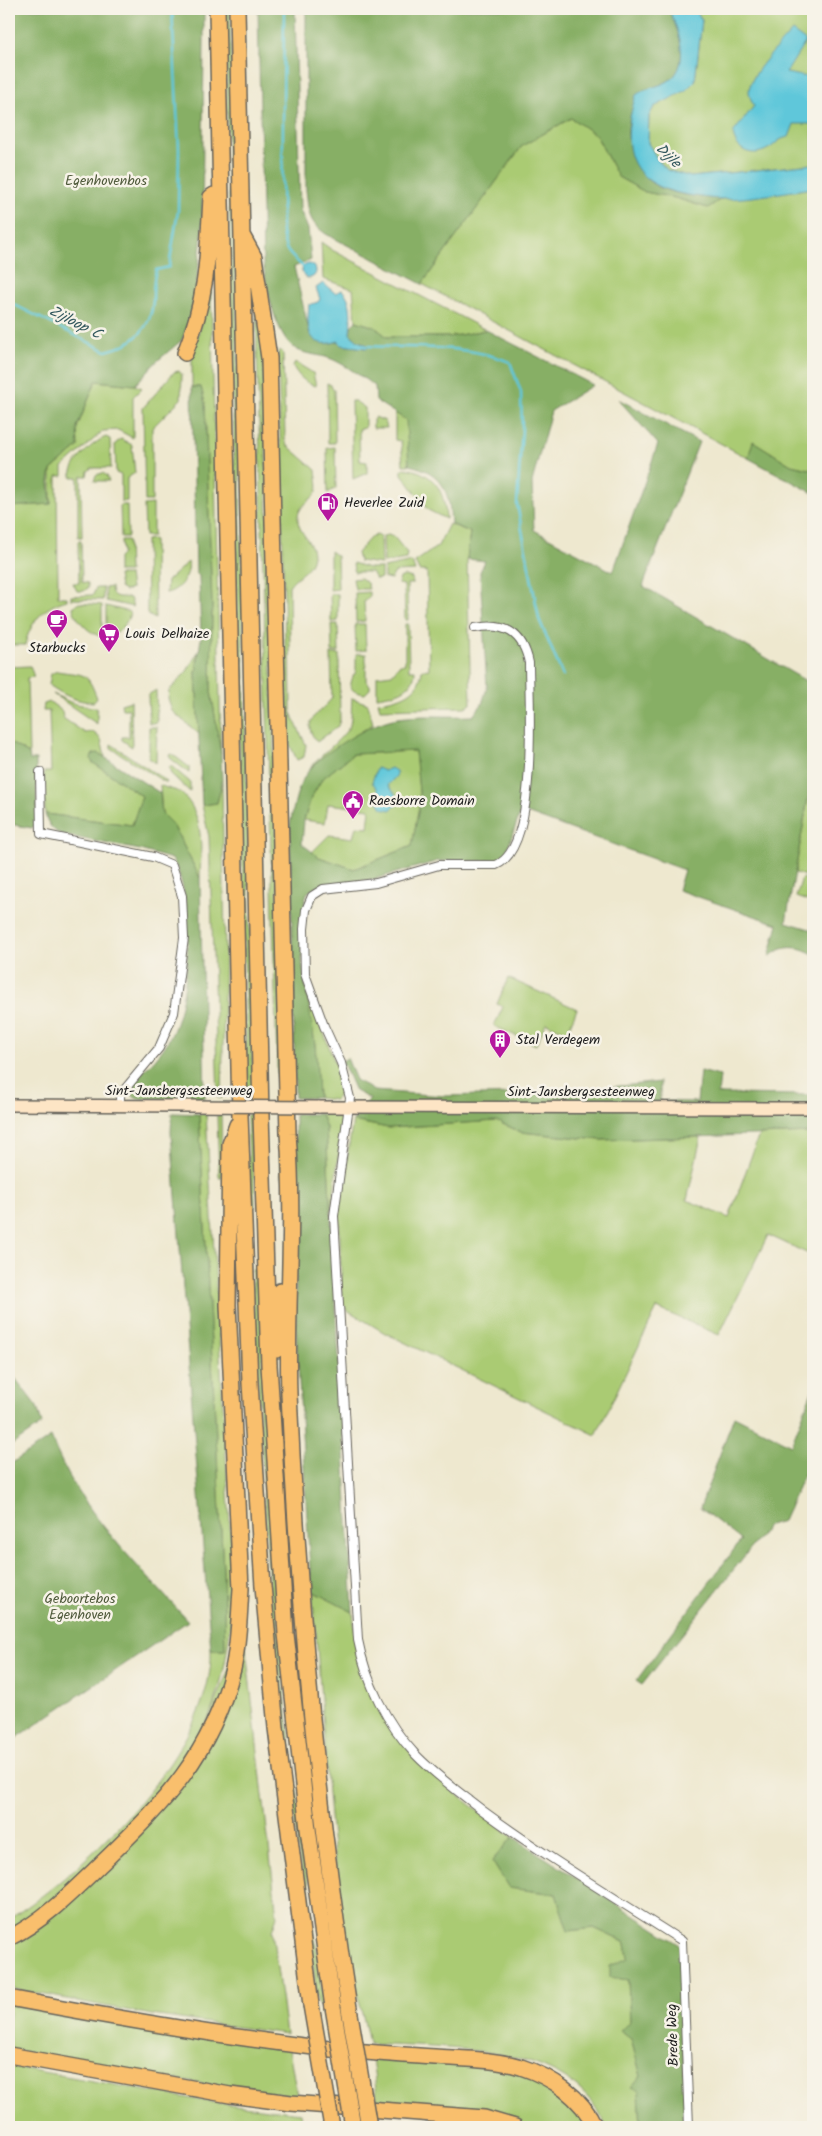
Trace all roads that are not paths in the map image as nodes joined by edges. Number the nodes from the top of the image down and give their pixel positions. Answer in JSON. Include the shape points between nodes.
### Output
{"nodes":[{"id":1,"x":217,"y":9,"type":"edge"},
{"id":2,"x":237,"y":9,"type":"edge"},
{"id":3,"x":220,"y":188,"type":"junction"},
{"id":4,"x":242,"y":234,"type":"junction"},
{"id":5,"x":185,"y":353,"type":"dead end"},
{"id":6,"x":475,"y":628,"type":"dead end"},
{"id":7,"x":40,"y":772,"type":"dead end"},
{"id":8,"x":120,"y":1099,"type":"dead end"},
{"id":9,"x":9,"y":1105,"type":"edge"},
{"id":10,"x":348,"y":1107,"type":"junction"},
{"id":11,"x":813,"y":1108,"type":"edge"},
{"id":12,"x":240,"y":1116,"type":"junction"},
{"id":13,"x":288,"y":1134,"type":"junction"},
{"id":14,"x":269,"y":1365,"type":"junction"},
{"id":15,"x":238,"y":1506,"type":"junction"},
{"id":16,"x":263,"y":1586,"type":"junction"},
{"id":17,"x":9,"y":1938,"type":"edge"},
{"id":18,"x":9,"y":1998,"type":"edge"},
{"id":19,"x":9,"y":2055,"type":"edge"},
{"id":20,"x":332,"y":2127,"type":"edge"},
{"id":21,"x":353,"y":2127,"type":"edge"},
{"id":22,"x":369,"y":2127,"type":"edge"},
{"id":23,"x":515,"y":2127,"type":"edge"},
{"id":24,"x":595,"y":2127,"type":"edge"},
{"id":25,"x":690,"y":2127,"type":"edge"}],
"edges":[{"from":1,"to":3,"type":"highway"},
{"from":2,"to":4,"type":"highway"},
{"from":3,"to":5,"type":"highway","via":[[211,197],[206,284],[196,326]]},
{"from":3,"to":12,"type":"highway"},
{"from":4,"to":13,"type":"highway","via":[[254,257],[269,358]]},
{"from":4,"to":14,"type":"highway"},
{"from":6,"to":10,"type":"street","via":[[499,626],[518,638],[526,649],[529,663],[530,778],[524,814],[511,851],[502,863],[490,866],[439,865],[376,883],[323,889],[312,896],[306,910],[304,929],[305,974],[341,1063],[350,1098]]},
{"from":7,"to":8,"type":"street","via":[[42,834],[153,857],[172,865],[182,896],[184,938],[174,1013],[159,1048]]},
{"from":9,"to":10,"type":"main road","name":"Sint-Jansbergsesteenweg","bridge":true},
{"from":10,"to":11,"type":"main road","name":"Sint-Jansbergsesteenweg"},
{"from":10,"to":25,"type":"street","name":"Brede Weg","via":[[334,1216],[358,1640],[369,1682],[390,1720],[414,1753],[439,1777],[523,1840],[682,1941]]},
{"from":12,"to":15,"type":"highway","via":[[230,1144],[228,1305]]},
{"from":12,"to":16,"type":"highway","via":[[250,1383]]},
{"from":13,"to":14,"type":"highway","via":[[278,1348]]},
{"from":13,"to":22,"type":"highway","bridge":true,"via":[[292,1204],[289,1390],[298,1542],[321,1801]]},
{"from":14,"to":21,"type":"highway","bridge":true,"via":[[286,1634],[308,1829]]},
{"from":15,"to":16,"type":"highway","via":[[247,1548]]},
{"from":15,"to":17,"type":"highway","via":[[238,1632],[233,1668],[207,1739],[186,1774],[140,1827],[53,1909]]},
{"from":16,"to":20,"type":"highway","bridge":true,"via":[[276,1728],[311,2005]]},
{"from":18,"to":24,"type":"highway","via":[[273,2043],[376,2054],[484,2060],[520,2067],[556,2083],[584,2109]]},
{"from":19,"to":23,"type":"highway","via":[[212,2092],[291,2103],[484,2118]]}]}
